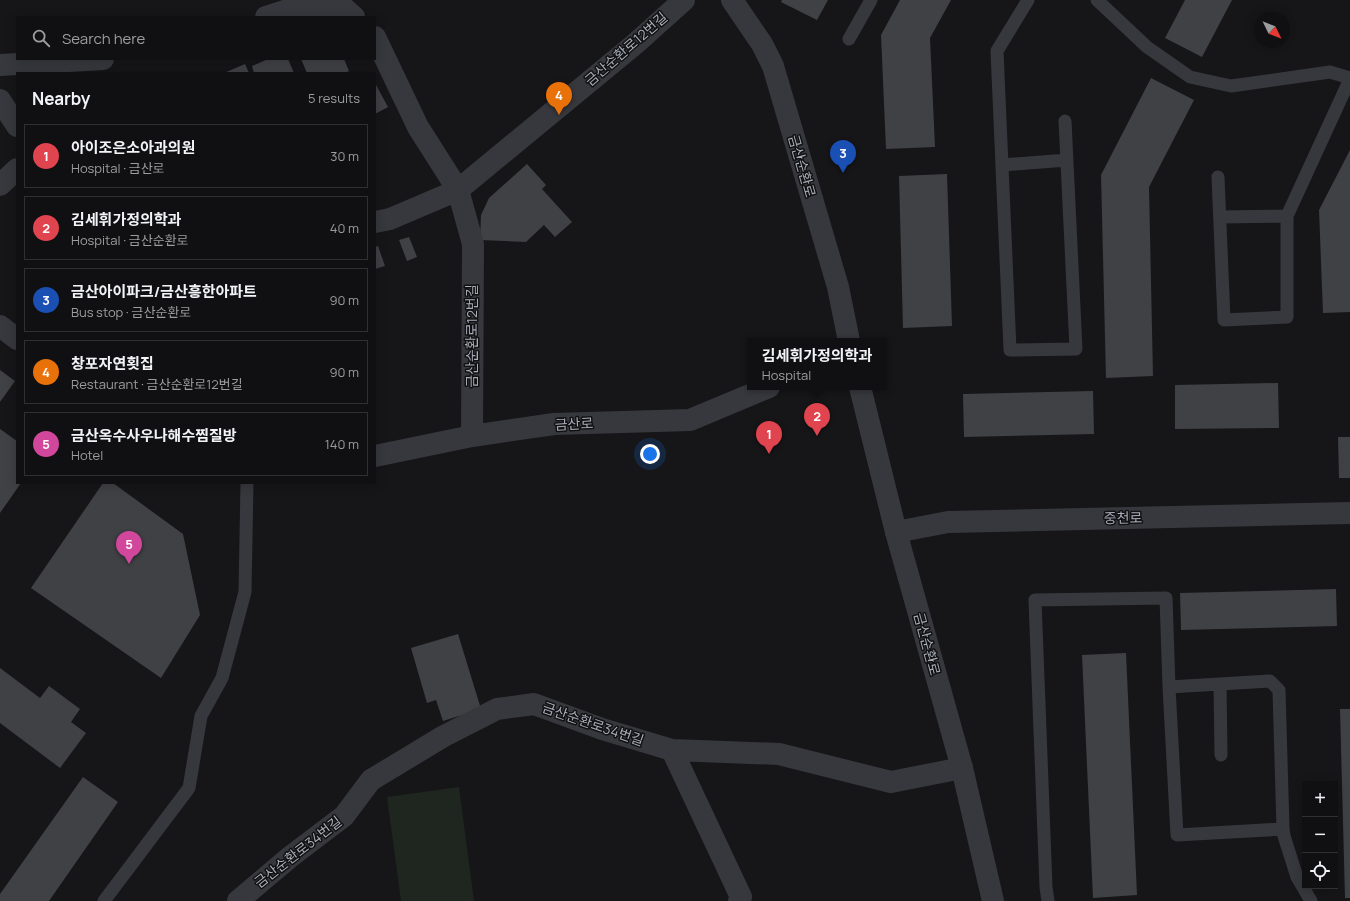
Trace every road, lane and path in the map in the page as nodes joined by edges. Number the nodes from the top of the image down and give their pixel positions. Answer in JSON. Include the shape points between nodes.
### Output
{"nodes":[{"id":1,"x":684,"y":0,"type":"edge"},
{"id":2,"x":732,"y":0,"type":"edge"},
{"id":3,"x":871,"y":0,"type":"edge"},
{"id":4,"x":1028,"y":0,"type":"edge"},
{"id":5,"x":1097,"y":0,"type":"edge"},
{"id":6,"x":269,"y":16,"type":"edge"},
{"id":7,"x":353,"y":16,"type":"edge"},
{"id":8,"x":376,"y":39,"type":"edge"},
{"id":9,"x":849,"y":39,"type":"dead end"},
{"id":10,"x":86,"y":60,"type":"edge"},
{"id":11,"x":0,"y":65,"type":"edge"},
{"id":12,"x":1350,"y":78,"type":"edge"},
{"id":13,"x":0,"y":100,"type":"edge"},
{"id":14,"x":1065,"y":121,"type":"dead end"},
{"id":15,"x":16,"y":124,"type":"edge"},
{"id":16,"x":1067,"y":160,"type":"junction"},
{"id":17,"x":1002,"y":165,"type":"junction"},
{"id":18,"x":16,"y":170,"type":"edge"},
{"id":19,"x":1218,"y":177,"type":"dead end"},
{"id":20,"x":0,"y":185,"type":"edge"},
{"id":21,"x":458,"y":190,"type":"junction"},
{"id":22,"x":1287,"y":216,"type":"junction"},
{"id":23,"x":1220,"y":217,"type":"junction"},
{"id":24,"x":376,"y":222,"type":"edge"},
{"id":25,"x":0,"y":326,"type":"edge"},
{"id":26,"x":16,"y":337,"type":"edge"},
{"id":27,"x":848,"y":338,"type":"edge"},
{"id":28,"x":762,"y":390,"type":"edge"},
{"id":29,"x":861,"y":390,"type":"edge"},
{"id":30,"x":472,"y":436,"type":"junction"},
{"id":31,"x":376,"y":456,"type":"edge"},
{"id":32,"x":247,"y":484,"type":"edge"},
{"id":33,"x":1350,"y":513,"type":"edge"},
{"id":34,"x":896,"y":532,"type":"junction"},
{"id":35,"x":1220,"y":684,"type":"junction"},
{"id":36,"x":1169,"y":687,"type":"junction"},
{"id":37,"x":672,"y":750,"type":"junction"},
{"id":38,"x":1221,"y":755,"type":"dead end"},
{"id":39,"x":962,"y":768,"type":"junction"},
{"id":40,"x":1283,"y":829,"type":"junction"},
{"id":41,"x":104,"y":901,"type":"edge"},
{"id":42,"x":238,"y":901,"type":"edge"},
{"id":43,"x":739,"y":901,"type":"edge"},
{"id":44,"x":993,"y":901,"type":"edge"},
{"id":45,"x":1048,"y":901,"type":"edge"},
{"id":46,"x":1311,"y":901,"type":"edge"}],
"edges":[{"from":1,"to":21,"type":"street","name":"금산순환로12번길","via":[[635,44]]},
{"from":2,"to":27,"type":"street","name":"금산순환로","via":[[762,44],[773,66],[838,287]]},
{"from":3,"to":9,"type":"lane"},
{"from":4,"to":17,"type":"lane","via":[[997,51]]},
{"from":5,"to":12,"type":"lane","via":[[1147,48],[1190,77],[1231,86],[1330,72]]},
{"from":6,"to":7,"type":"street","via":[[300,6],[344,8]]},
{"from":8,"to":21,"type":"street","name":"금산순환로12번길","via":[[418,127]]},
{"from":10,"to":11,"type":"street"},
{"from":12,"to":22,"type":"lane"},
{"from":13,"to":15,"type":"street"},
{"from":14,"to":16,"type":"lane"},
{"from":16,"to":17,"type":"lane"},
{"from":16,"to":17,"type":"lane","via":[[1076,349],[1010,350]]},
{"from":18,"to":20,"type":"street"},
{"from":19,"to":23,"type":"lane"},
{"from":21,"to":24,"type":"street","name":"금산순환로12번길","via":[[390,219]]},
{"from":21,"to":30,"type":"street","name":"금산순환로12번길","via":[[473,244]]},
{"from":22,"to":23,"type":"lane"},
{"from":22,"to":23,"type":"lane","via":[[1287,317],[1224,320]]},
{"from":25,"to":26,"type":"street"},
{"from":28,"to":30,"type":"street","name":"금산로","via":[[690,420],[554,424]]},
{"from":29,"to":34,"type":"street","name":"금산순환로"},
{"from":30,"to":31,"type":"street","name":"금산로"},
{"from":32,"to":41,"type":"lane","via":[[245,592],[222,678],[201,716],[189,788]]},
{"from":33,"to":34,"type":"street","name":"중천로","via":[[948,522]]},
{"from":34,"to":39,"type":"street","name":"금산순환로"},
{"from":35,"to":36,"type":"lane"},
{"from":35,"to":38,"type":"lane"},
{"from":35,"to":40,"type":"lane","via":[[1270,681],[1279,690]]},
{"from":36,"to":40,"type":"lane","via":[[1177,835]]},
{"from":36,"to":45,"type":"lane","via":[[1166,598],[1035,600]]},
{"from":37,"to":39,"type":"street","name":"금산순환로34번길","via":[[779,754],[891,782]]},
{"from":37,"to":42,"type":"street","name":"금산순환로34번길","via":[[602,729],[534,704],[497,709],[444,736],[371,780],[344,816]]},
{"from":37,"to":43,"type":"street","via":[[741,897]]},
{"from":39,"to":44,"type":"street","name":"금산순환로"},
{"from":40,"to":46,"type":"lane","via":[[1297,877]]}]}
